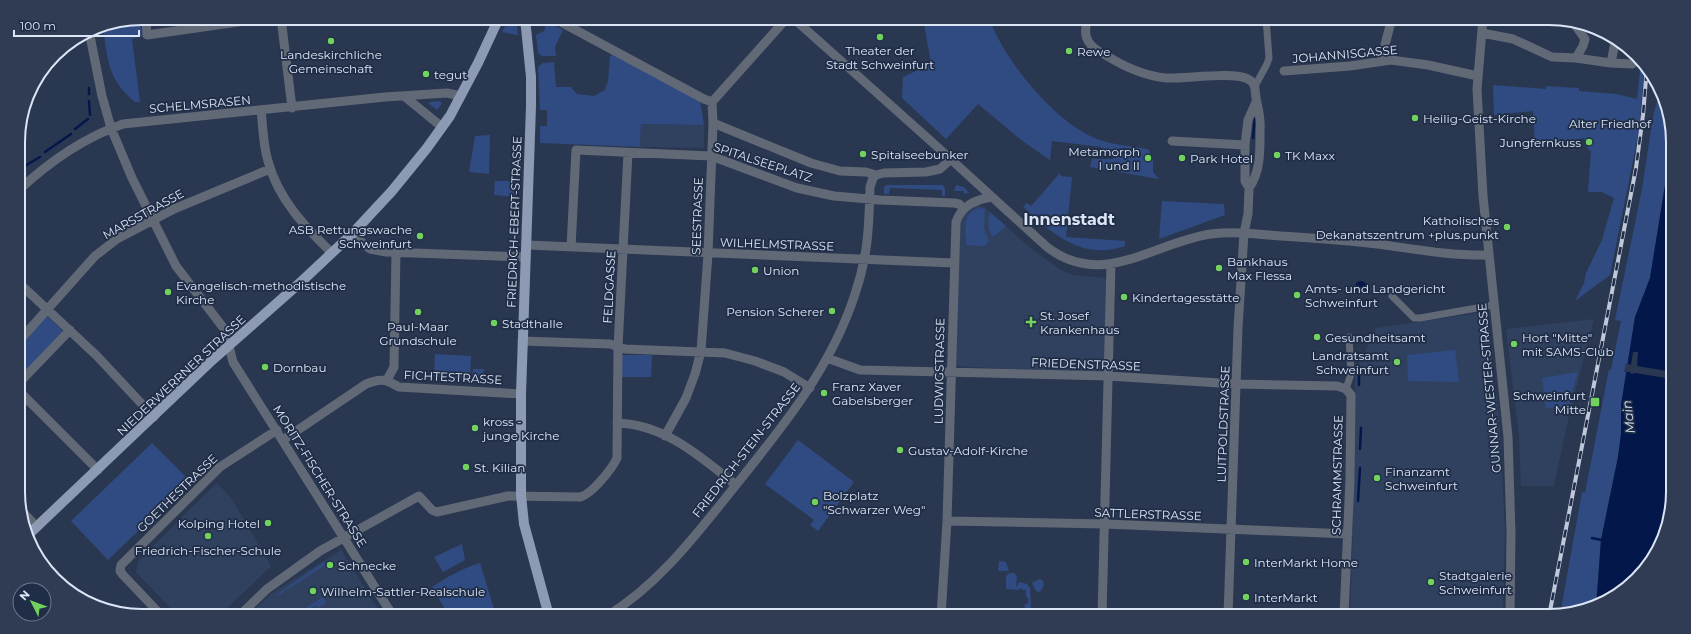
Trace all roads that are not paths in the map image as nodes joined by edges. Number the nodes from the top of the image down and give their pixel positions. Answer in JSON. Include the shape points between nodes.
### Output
{"nodes":[{"id":1,"x":147,"y":25,"type":"edge"},
{"id":2,"x":218,"y":25,"type":"edge"},
{"id":3,"x":282,"y":25,"type":"edge"},
{"id":4,"x":496,"y":25,"type":"edge"},
{"id":5,"x":526,"y":25,"type":"edge"},
{"id":6,"x":566,"y":25,"type":"edge"},
{"id":7,"x":781,"y":25,"type":"edge"},
{"id":8,"x":801,"y":25,"type":"edge"},
{"id":9,"x":1086,"y":25,"type":"edge"},
{"id":10,"x":1267,"y":25,"type":"edge"},
{"id":11,"x":1390,"y":25,"type":"edge"},
{"id":12,"x":1483,"y":25,"type":"edge"},
{"id":13,"x":1578,"y":28,"type":"edge"},
{"id":14,"x":1482,"y":33,"type":"junction"},
{"id":15,"x":90,"y":37,"type":"edge"},
{"id":16,"x":1614,"y":45,"type":"edge"},
{"id":17,"x":1576,"y":58,"type":"junction"},
{"id":18,"x":1381,"y":60,"type":"junction"},
{"id":19,"x":1634,"y":62,"type":"edge"},
{"id":20,"x":1611,"y":63,"type":"junction"},
{"id":21,"x":1284,"y":71,"type":"dead end"},
{"id":22,"x":1478,"y":76,"type":"junction"},
{"id":23,"x":1255,"y":86,"type":"junction"},
{"id":24,"x":404,"y":96,"type":"junction"},
{"id":25,"x":461,"y":96,"type":"junction"},
{"id":26,"x":712,"y":102,"type":"junction"},
{"id":27,"x":1256,"y":102,"type":"junction"},
{"id":28,"x":292,"y":108,"type":"junction"},
{"id":29,"x":261,"y":110,"type":"junction"},
{"id":30,"x":713,"y":123,"type":"junction"},
{"id":31,"x":442,"y":127,"type":"junction"},
{"id":32,"x":111,"y":128,"type":"junction"},
{"id":33,"x":1172,"y":141,"type":"dead end"},
{"id":34,"x":1245,"y":145,"type":"junction"},
{"id":35,"x":628,"y":153,"type":"junction"},
{"id":36,"x":712,"y":156,"type":"junction"},
{"id":37,"x":951,"y":159,"type":"junction"},
{"id":38,"x":270,"y":169,"type":"junction"},
{"id":39,"x":876,"y":175,"type":"junction"},
{"id":40,"x":25,"y":185,"type":"edge"},
{"id":41,"x":1249,"y":188,"type":"junction"},
{"id":42,"x":992,"y":197,"type":"junction"},
{"id":43,"x":870,"y":199,"type":"junction"},
{"id":44,"x":963,"y":208,"type":"junction"},
{"id":45,"x":153,"y":220,"type":"junction"},
{"id":46,"x":352,"y":234,"type":"junction"},
{"id":47,"x":1244,"y":234,"type":"junction"},
{"id":48,"x":526,"y":245,"type":"junction"},
{"id":49,"x":571,"y":247,"type":"junction"},
{"id":50,"x":624,"y":250,"type":"junction"},
{"id":51,"x":396,"y":252,"type":"junction"},
{"id":52,"x":332,"y":253,"type":"junction"},
{"id":53,"x":708,"y":254,"type":"junction"},
{"id":54,"x":1489,"y":255,"type":"junction"},
{"id":55,"x":526,"y":258,"type":"junction"},
{"id":56,"x":865,"y":259,"type":"junction"},
{"id":57,"x":954,"y":263,"type":"junction"},
{"id":58,"x":1111,"y":264,"type":"junction"},
{"id":59,"x":25,"y":289,"type":"edge"},
{"id":60,"x":1392,"y":296,"type":"dead end"},
{"id":61,"x":1494,"y":305,"type":"junction"},
{"id":62,"x":48,"y":310,"type":"junction"},
{"id":63,"x":70,"y":330,"type":"junction"},
{"id":64,"x":25,"y":335,"type":"edge"},
{"id":65,"x":1349,"y":337,"type":"dead end"},
{"id":66,"x":522,"y":340,"type":"junction"},
{"id":67,"x":229,"y":346,"type":"junction"},
{"id":68,"x":618,"y":347,"type":"junction"},
{"id":69,"x":701,"y":351,"type":"junction"},
{"id":70,"x":827,"y":358,"type":"junction"},
{"id":71,"x":951,"y":372,"type":"junction"},
{"id":72,"x":1108,"y":376,"type":"junction"},
{"id":73,"x":25,"y":377,"type":"edge"},
{"id":74,"x":387,"y":380,"type":"junction"},
{"id":75,"x":1236,"y":384,"type":"junction"},
{"id":76,"x":810,"y":388,"type":"junction"},
{"id":77,"x":1346,"y":388,"type":"junction"},
{"id":78,"x":521,"y":394,"type":"junction"},
{"id":79,"x":25,"y":397,"type":"edge"},
{"id":80,"x":154,"y":417,"type":"junction"},
{"id":81,"x":617,"y":423,"type":"junction"},
{"id":82,"x":277,"y":430,"type":"junction"},
{"id":83,"x":665,"y":436,"type":"junction"},
{"id":84,"x":283,"y":440,"type":"junction"},
{"id":85,"x":98,"y":470,"type":"junction"},
{"id":86,"x":736,"y":485,"type":"junction"},
{"id":87,"x":521,"y":495,"type":"junction"},
{"id":88,"x":947,"y":521,"type":"junction"},
{"id":89,"x":1105,"y":524,"type":"junction"},
{"id":90,"x":1231,"y":528,"type":"junction"},
{"id":91,"x":33,"y":530,"type":"edge"},
{"id":92,"x":1348,"y":534,"type":"junction"},
{"id":93,"x":344,"y":537,"type":"junction"},
{"id":94,"x":155,"y":609,"type":"edge"},
{"id":95,"x":246,"y":609,"type":"edge"},
{"id":96,"x":389,"y":609,"type":"edge"},
{"id":97,"x":547,"y":609,"type":"edge"},
{"id":98,"x":617,"y":609,"type":"edge"},
{"id":99,"x":941,"y":609,"type":"edge"},
{"id":100,"x":1102,"y":609,"type":"edge"},
{"id":101,"x":1228,"y":609,"type":"edge"},
{"id":102,"x":1344,"y":609,"type":"edge"},
{"id":103,"x":1510,"y":609,"type":"edge"}],
"edges":[{"from":1,"to":2,"type":"street","via":[[148,35]]},
{"from":3,"to":28,"type":"street"},
{"from":4,"to":25,"type":"main road","name":"NIEDERWERRNER STRASSE"},
{"from":5,"to":48,"type":"main road","name":"FRIEDRICH-EBERT-STRASSE","via":[[531,77]]},
{"from":6,"to":26,"type":"street"},
{"from":7,"to":26,"type":"street"},
{"from":8,"to":37,"type":"street"},
{"from":9,"to":23,"type":"street","via":[[1085,32],[1090,45],[1129,68],[1165,78],[1239,76],[1248,79]]},
{"from":10,"to":23,"type":"street","via":[[1269,58]]},
{"from":11,"to":18,"type":"street"},
{"from":12,"to":14,"type":"street","name":"GUNNAR-WESTER-STRASSE"},
{"from":13,"to":17,"type":"street","via":[[1585,39]]},
{"from":14,"to":17,"type":"street","via":[[1513,39],[1552,58]]},
{"from":14,"to":22,"type":"street","name":"GUNNAR-WESTER-STRASSE"},
{"from":15,"to":32,"type":"street","name":"MORITZ-FISCHER-STRASSE"},
{"from":16,"to":20,"type":"street"},
{"from":17,"to":20,"type":"street"},
{"from":18,"to":21,"type":"street","name":"JOHANNISGASSE","via":[[1350,66]]},
{"from":18,"to":22,"type":"street","name":"JOHANNISGASSE","via":[[1414,62]]},
{"from":19,"to":20,"type":"street"},
{"from":22,"to":54,"type":"street","name":"GUNNAR-WESTER-STRASSE","via":[[1483,196]]},
{"from":23,"to":27,"type":"street"},
{"from":24,"to":25,"type":"street","name":"SCHELMSRASEN","via":[[447,93]]},
{"from":24,"to":28,"type":"street","name":"SCHELMSRASEN","via":[[316,103]]},
{"from":24,"to":31,"type":"street"},
{"from":25,"to":31,"type":"main road","name":"NIEDERWERRNER STRASSE"},
{"from":26,"to":30,"type":"street","name":"SEESTRASSE"},
{"from":27,"to":34,"type":"street","via":[[1248,120]]},
{"from":27,"to":41,"type":"street","via":[[1261,119],[1258,164],[1255,179]]},
{"from":28,"to":29,"type":"street","name":"SCHELMSRASEN"},
{"from":29,"to":32,"type":"street","name":"SCHELMSRASEN","via":[[129,123]]},
{"from":29,"to":38,"type":"street","via":[[265,150]]},
{"from":30,"to":36,"type":"street","name":"SEESTRASSE"},
{"from":30,"to":39,"type":"street","name":"SPITALSEEPLATZ","via":[[811,163],[840,171]]},
{"from":31,"to":46,"type":"main road","name":"NIEDERWERRNER STRASSE","via":[[412,169]]},
{"from":32,"to":40,"type":"street","name":"SCHELMSRASEN","via":[[66,152]]},
{"from":32,"to":45,"type":"street","name":"MORITZ-FISCHER-STRASSE"},
{"from":33,"to":34,"type":"street"},
{"from":34,"to":41,"type":"street","via":[[1245,181]]},
{"from":35,"to":36,"type":"street","name":"SPITALSEEPLATZ"},
{"from":35,"to":49,"type":"street","name":"SPITALSEEPLATZ","via":[[576,150]]},
{"from":35,"to":50,"type":"street","name":"FELDGASSE"},
{"from":36,"to":43,"type":"street","name":"SPITALSEEPLATZ","via":[[796,188],[834,196]]},
{"from":36,"to":53,"type":"street","name":"SEESTRASSE"},
{"from":37,"to":39,"type":"street","name":"SPITALSEEPLATZ","via":[[935,171]]},
{"from":37,"to":42,"type":"street"},
{"from":38,"to":45,"type":"street","name":"MARSSTRASSE"},
{"from":38,"to":52,"type":"street","via":[[280,191],[298,219]]},
{"from":39,"to":43,"type":"street","name":"FRIEDRICH-STEIN-STRASSE","via":[[871,182]]},
{"from":41,"to":47,"type":"street","name":"LUITPOLDSTRASSE"},
{"from":42,"to":44,"type":"street","via":[[979,199]]},
{"from":42,"to":58,"type":"street","via":[[1060,256],[1073,262]]},
{"from":43,"to":44,"type":"street","name":"SPITALSEEPLATZ","via":[[954,202]]},
{"from":43,"to":56,"type":"street","name":"FRIEDRICH-STEIN-STRASSE"},
{"from":44,"to":57,"type":"street","name":"LUDWIGSTRASSE","via":[[956,222]]},
{"from":45,"to":62,"type":"street","name":"MARSSTRASSE","via":[[117,239],[95,256]]},
{"from":45,"to":67,"type":"street","name":"MORITZ-FISCHER-STRASSE","via":[[176,266],[225,330]]},
{"from":46,"to":51,"type":"street","via":[[370,249]]},
{"from":46,"to":52,"type":"main road","name":"NIEDERWERRNER STRASSE"},
{"from":47,"to":54,"type":"street","via":[[1338,240],[1459,255]]},
{"from":47,"to":58,"type":"street","via":[[1200,236],[1134,259]]},
{"from":47,"to":75,"type":"street","name":"LUITPOLDSTRASSE"},
{"from":48,"to":49,"type":"street","name":"WILHELMSTRASSE"},
{"from":48,"to":55,"type":"main road","name":"FRIEDRICH-EBERT-STRASSE"},
{"from":49,"to":50,"type":"street","name":"WILHELMSTRASSE"},
{"from":50,"to":53,"type":"street","name":"WILHELMSTRASSE"},
{"from":50,"to":68,"type":"street","name":"FELDGASSE"},
{"from":51,"to":55,"type":"street"},
{"from":51,"to":74,"type":"street","via":[[394,367]]},
{"from":52,"to":67,"type":"main road","name":"NIEDERWERRNER STRASSE"},
{"from":53,"to":56,"type":"street","name":"WILHELMSTRASSE"},
{"from":53,"to":69,"type":"street","name":"SEESTRASSE"},
{"from":54,"to":61,"type":"street","name":"GUNNAR-WESTER-STRASSE"},
{"from":55,"to":66,"type":"main road","name":"FRIEDRICH-EBERT-STRASSE"},
{"from":56,"to":57,"type":"street","name":"WILHELMSTRASSE"},
{"from":56,"to":70,"type":"street","name":"FRIEDRICH-STEIN-STRASSE","via":[[848,315]]},
{"from":57,"to":71,"type":"street","name":"LUDWIGSTRASSE"},
{"from":58,"to":72,"type":"street"},
{"from":59,"to":62,"type":"street"},
{"from":60,"to":61,"type":"street","via":[[1414,318]]},
{"from":61,"to":103,"type":"street","name":"GUNNAR-WESTER-STRASSE","via":[[1508,437]]},
{"from":62,"to":63,"type":"street"},
{"from":62,"to":64,"type":"street","name":"MARSSTRASSE"},
{"from":63,"to":73,"type":"street"},
{"from":63,"to":80,"type":"street"},
{"from":65,"to":77,"type":"street","name":"SCHRAMMSTRASSE","via":[[1351,374]]},
{"from":66,"to":68,"type":"street","via":[[610,344]]},
{"from":66,"to":78,"type":"main road","name":"FRIEDRICH-EBERT-STRASSE"},
{"from":67,"to":80,"type":"main road","name":"NIEDERWERRNER STRASSE"},
{"from":67,"to":82,"type":"street","name":"MORITZ-FISCHER-STRASSE","via":[[234,362]]},
{"from":68,"to":69,"type":"street"},
{"from":68,"to":81,"type":"street","name":"FELDGASSE"},
{"from":69,"to":76,"type":"street","via":[[725,353],[755,361],[784,372]]},
{"from":69,"to":83,"type":"street","name":"SEESTRASSE","via":[[686,398]]},
{"from":70,"to":71,"type":"street","name":"FRIEDENSTRASSE","via":[[860,370]]},
{"from":70,"to":76,"type":"street","name":"FRIEDRICH-STEIN-STRASSE"},
{"from":71,"to":72,"type":"street","name":"FRIEDENSTRASSE"},
{"from":71,"to":88,"type":"street","name":"LUDWIGSTRASSE"},
{"from":72,"to":75,"type":"street","name":"FRIEDENSTRASSE"},
{"from":72,"to":89,"type":"street"},
{"from":74,"to":78,"type":"street","name":"FICHTESTRASSE","via":[[399,387]]},
{"from":74,"to":84,"type":"street","name":"FICHTESTRASSE","via":[[366,384]]},
{"from":75,"to":77,"type":"street","name":"FRIEDENSTRASSE"},
{"from":75,"to":90,"type":"street","name":"LUITPOLDSTRASSE"},
{"from":76,"to":86,"type":"street","name":"FRIEDRICH-STEIN-STRASSE"},
{"from":77,"to":92,"type":"street","name":"SCHRAMMSTRASSE","via":[[1351,396]]},
{"from":78,"to":87,"type":"main road","name":"FRIEDRICH-EBERT-STRASSE"},
{"from":79,"to":85,"type":"street"},
{"from":80,"to":85,"type":"main road","name":"NIEDERWERRNER STRASSE"},
{"from":81,"to":83,"type":"street","via":[[642,426]]},
{"from":81,"to":87,"type":"street","name":"FELDGASSE","via":[[617,458],[589,493],[580,497]]},
{"from":82,"to":84,"type":"street","name":"MORITZ-FISCHER-STRASSE"},
{"from":82,"to":94,"type":"street","name":"GOETHESTRASSE","via":[[220,467],[124,561],[120,568],[123,575]]},
{"from":83,"to":86,"type":"street","via":[[694,452]]},
{"from":84,"to":93,"type":"street","name":"MORITZ-FISCHER-STRASSE"},
{"from":85,"to":91,"type":"main road","name":"NIEDERWERRNER STRASSE"},
{"from":86,"to":98,"type":"street","name":"FRIEDRICH-STEIN-STRASSE","via":[[677,556],[633,598]]},
{"from":87,"to":93,"type":"street","name":"FELDGASSE","via":[[437,512],[419,496]]},
{"from":87,"to":97,"type":"main road","name":"FRIEDRICH-EBERT-STRASSE","via":[[524,524]]},
{"from":88,"to":89,"type":"street","name":"SATTLERSTRASSE"},
{"from":88,"to":99,"type":"street","name":"LUDWIGSTRASSE"},
{"from":89,"to":90,"type":"street","name":"SATTLERSTRASSE"},
{"from":89,"to":100,"type":"street"},
{"from":90,"to":92,"type":"street","name":"SATTLERSTRASSE"},
{"from":90,"to":101,"type":"street","name":"LUITPOLDSTRASSE"},
{"from":92,"to":102,"type":"street","name":"SCHRAMMSTRASSE"},
{"from":93,"to":95,"type":"street","via":[[267,589]]},
{"from":93,"to":96,"type":"street","name":"MORITZ-FISCHER-STRASSE"}]}
